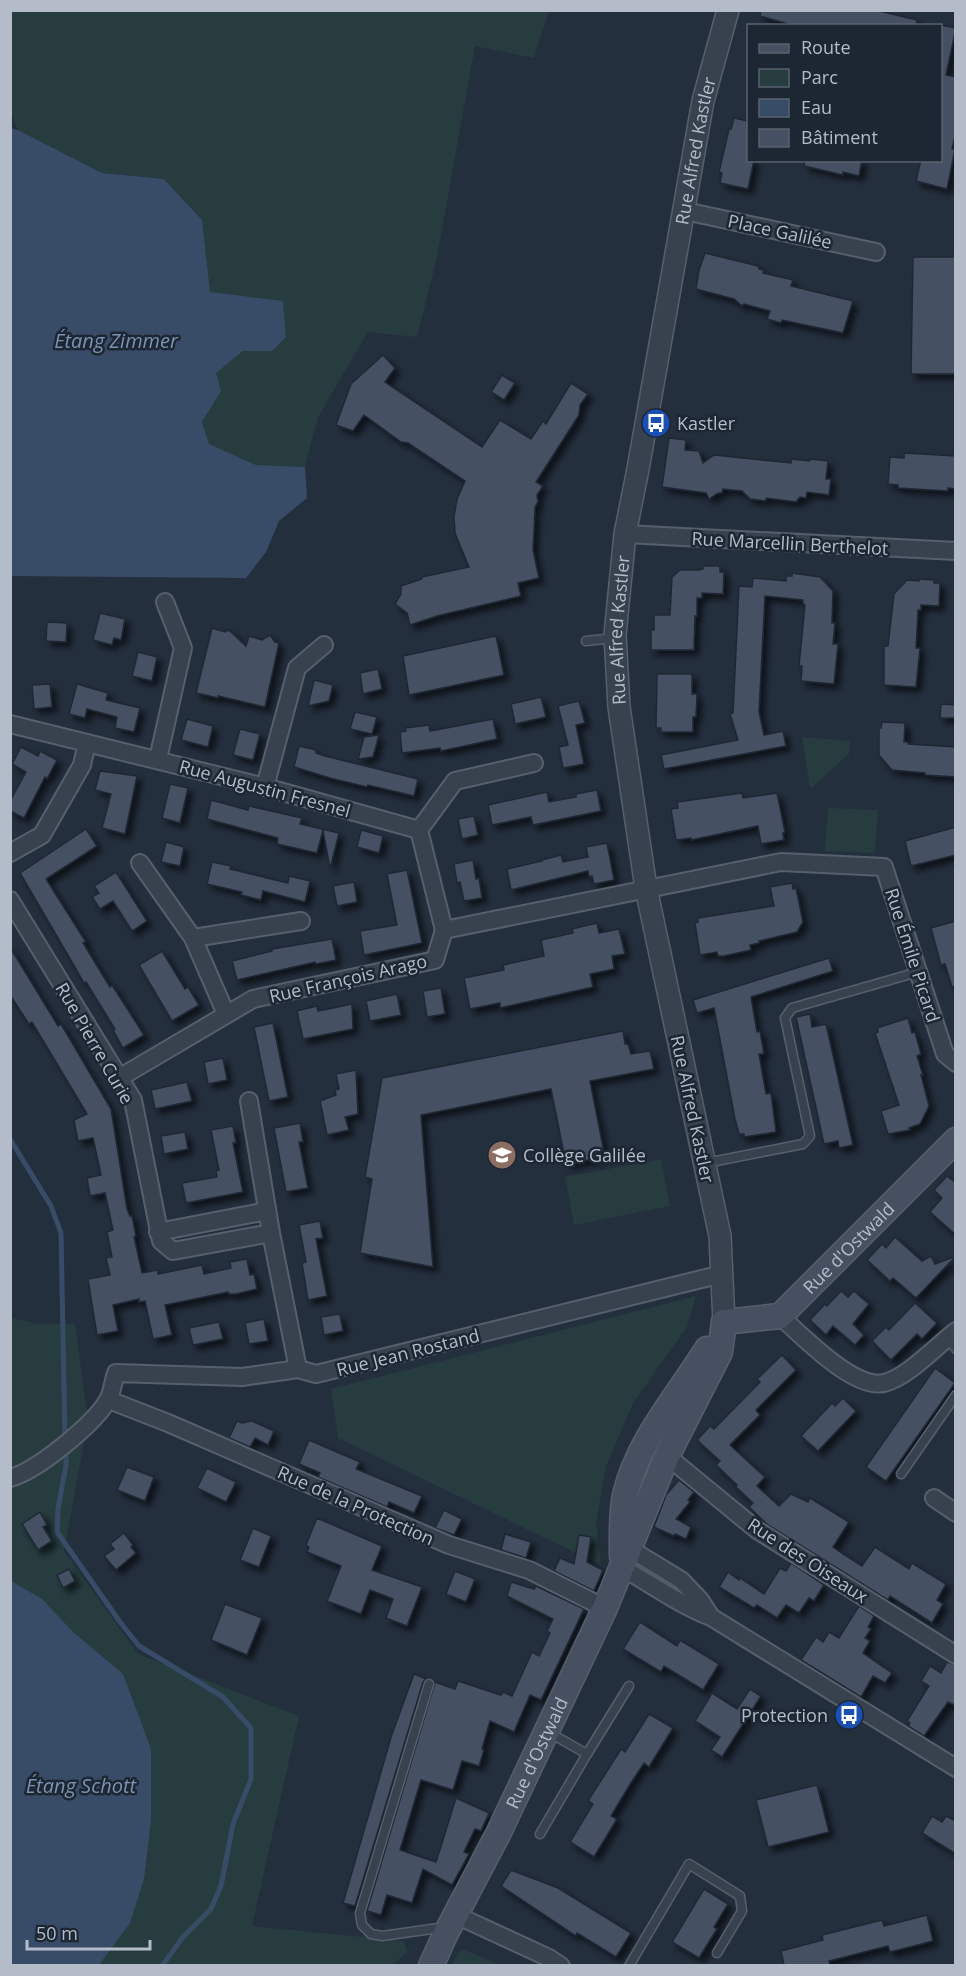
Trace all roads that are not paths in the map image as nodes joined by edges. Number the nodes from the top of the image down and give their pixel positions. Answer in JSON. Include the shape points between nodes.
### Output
{"nodes":[{"id":1,"x":728,"y":10,"type":"edge"},
{"id":2,"x":685,"y":211,"type":"junction"},
{"id":3,"x":876,"y":252,"type":"dead end"},
{"id":4,"x":625,"y":534,"type":"junction"},
{"id":5,"x":956,"y":551,"type":"edge"},
{"id":6,"x":165,"y":602,"type":"dead end"},
{"id":7,"x":616,"y":638,"type":"junction"},
{"id":8,"x":586,"y":641,"type":"dead end"},
{"id":9,"x":324,"y":645,"type":"dead end"},
{"id":10,"x":10,"y":724,"type":"edge"},
{"id":11,"x":87,"y":743,"type":"junction"},
{"id":12,"x":158,"y":759,"type":"junction"},
{"id":13,"x":534,"y":763,"type":"dead end"},
{"id":14,"x":265,"y":787,"type":"junction"},
{"id":15,"x":419,"y":830,"type":"junction"},
{"id":16,"x":10,"y":853,"type":"edge"},
{"id":17,"x":140,"y":862,"type":"dead end"},
{"id":18,"x":646,"y":888,"type":"junction"},
{"id":19,"x":10,"y":900,"type":"edge"},
{"id":20,"x":300,"y":921,"type":"dead end"},
{"id":21,"x":444,"y":930,"type":"junction"},
{"id":22,"x":193,"y":938,"type":"junction"},
{"id":23,"x":918,"y":972,"type":"junction"},
{"id":24,"x":226,"y":1014,"type":"junction"},
{"id":25,"x":956,"y":1063,"type":"edge"},
{"id":26,"x":119,"y":1078,"type":"junction"},
{"id":27,"x":249,"y":1101,"type":"dead end"},
{"id":28,"x":956,"y":1140,"type":"edge"},
{"id":29,"x":704,"y":1163,"type":"junction"},
{"id":30,"x":267,"y":1210,"type":"junction"},
{"id":31,"x":158,"y":1232,"type":"junction"},
{"id":32,"x":271,"y":1233,"type":"junction"},
{"id":33,"x":722,"y":1274,"type":"junction"},
{"id":34,"x":780,"y":1316,"type":"junction"},
{"id":35,"x":724,"y":1322,"type":"junction"},
{"id":36,"x":953,"y":1339,"type":"edge"},
{"id":37,"x":298,"y":1369,"type":"junction"},
{"id":38,"x":956,"y":1395,"type":"edge"},
{"id":39,"x":109,"y":1400,"type":"junction"},
{"id":40,"x":667,"y":1456,"type":"junction"},
{"id":41,"x":901,"y":1474,"type":"dead end"},
{"id":42,"x":10,"y":1478,"type":"edge"},
{"id":43,"x":934,"y":1498,"type":"dead end"},
{"id":44,"x":956,"y":1513,"type":"edge"},
{"id":45,"x":626,"y":1558,"type":"junction"},
{"id":46,"x":605,"y":1608,"type":"junction"},
{"id":47,"x":956,"y":1655,"type":"edge"},
{"id":48,"x":429,"y":1684,"type":"dead end"},
{"id":49,"x":629,"y":1686,"type":"dead end"},
{"id":50,"x":547,"y":1731,"type":"junction"},
{"id":51,"x":587,"y":1755,"type":"junction"},
{"id":52,"x":956,"y":1768,"type":"edge"},
{"id":53,"x":540,"y":1834,"type":"dead end"},
{"id":54,"x":450,"y":1925,"type":"junction"},
{"id":55,"x":717,"y":1953,"type":"dead end"},
{"id":56,"x":423,"y":1964,"type":"edge"},
{"id":57,"x":561,"y":1965,"type":"edge"},
{"id":58,"x":629,"y":1965,"type":"edge"}],
"edges":[{"from":1,"to":2,"type":"street","name":"Rue Alfred Kastler","via":[[703,102]]},
{"from":2,"to":3,"type":"street","name":"Place Galilée"},
{"from":2,"to":4,"type":"street","name":"Rue Alfred Kastler"},
{"from":4,"to":5,"type":"street","name":"Rue Marcellin Berthelot"},
{"from":4,"to":7,"type":"street","name":"Rue Alfred Kastler"},
{"from":6,"to":12,"type":"street","via":[[183,648]]},
{"from":7,"to":8,"type":"lane"},
{"from":7,"to":18,"type":"street","name":"Rue Alfred Kastler","via":[[619,706]]},
{"from":9,"to":14,"type":"street","via":[[297,668]]},
{"from":10,"to":11,"type":"street","name":"Rue Augustin Fresnel"},
{"from":11,"to":12,"type":"street","name":"Rue Augustin Fresnel"},
{"from":11,"to":16,"type":"street","via":[[82,765],[42,835]]},
{"from":12,"to":14,"type":"street","name":"Rue Augustin Fresnel"},
{"from":13,"to":15,"type":"street","via":[[455,781]]},
{"from":14,"to":15,"type":"street","name":"Rue Augustin Fresnel"},
{"from":15,"to":21,"type":"street"},
{"from":17,"to":22,"type":"street"},
{"from":18,"to":21,"type":"street"},
{"from":18,"to":23,"type":"street","name":"Rue Émile Picard","via":[[781,862],[884,867]]},
{"from":18,"to":29,"type":"street","name":"Rue Alfred Kastler"},
{"from":19,"to":26,"type":"street","name":"Rue Pierre Curie"},
{"from":20,"to":22,"type":"street"},
{"from":21,"to":24,"type":"street","name":"Rue François Arago","via":[[435,960],[253,999]]},
{"from":22,"to":24,"type":"street"},
{"from":23,"to":25,"type":"street","name":"Rue Émile Picard","via":[[945,1054]]},
{"from":23,"to":29,"type":"lane","via":[[792,1008],[785,1018],[810,1136],[803,1144]]},
{"from":24,"to":26,"type":"street","name":"Rue François Arago"},
{"from":26,"to":31,"type":"street","name":"Rue Pierre Curie","via":[[133,1100]]},
{"from":27,"to":30,"type":"street"},
{"from":28,"to":34,"type":"main road","name":"Rue d'Ostwald"},
{"from":29,"to":33,"type":"street","name":"Rue Alfred Kastler","via":[[720,1236]]},
{"from":30,"to":31,"type":"street"},
{"from":30,"to":32,"type":"street"},
{"from":31,"to":32,"type":"street","name":"Rue Pierre Curie","via":[[161,1241],[173,1251]]},
{"from":32,"to":37,"type":"street"},
{"from":33,"to":35,"type":"street","name":"Rue Alfred Kastler"},
{"from":33,"to":37,"type":"street","name":"Rue Jean Rostand","via":[[316,1374]]},
{"from":34,"to":35,"type":"main road"},
{"from":34,"to":36,"type":"street","via":[[844,1371],[866,1382],[882,1383],[904,1374]]},
{"from":35,"to":40,"type":"main road","name":"Rue d'Ostwald","via":[[720,1352]]},
{"from":35,"to":45,"type":"main road","name":"Rue d'Ostwald","via":[[655,1426],[633,1468],[622,1519]]},
{"from":37,"to":39,"type":"street","name":"Rue Jean Rostand","via":[[242,1377],[116,1373]]},
{"from":38,"to":41,"type":"lane"},
{"from":39,"to":42,"type":"street","via":[[72,1439],[35,1466]]},
{"from":39,"to":46,"type":"street","name":"Rue de la Protection","via":[[448,1545],[529,1570]]},
{"from":40,"to":45,"type":"main road","name":"Rue d'Ostwald"},
{"from":40,"to":47,"type":"street","name":"Rue des Oiseaux","via":[[757,1530]]},
{"from":43,"to":44,"type":"street"},
{"from":45,"to":46,"type":"main road","name":"Rue d'Ostwald"},
{"from":45,"to":52,"type":"street","via":[[690,1609],[711,1617]]},
{"from":46,"to":50,"type":"main road","name":"Rue d'Ostwald"},
{"from":48,"to":54,"type":"lane","via":[[360,1913],[362,1925],[371,1934],[382,1936]]},
{"from":49,"to":51,"type":"lane"},
{"from":50,"to":51,"type":"lane"},
{"from":50,"to":54,"type":"main road","name":"Rue d'Ostwald"},
{"from":51,"to":53,"type":"lane"},
{"from":54,"to":56,"type":"main road","name":"Rue d'Ostwald"},
{"from":54,"to":57,"type":"street"},
{"from":55,"to":58,"type":"lane","via":[[742,1911],[740,1896],[689,1864]]}]}
